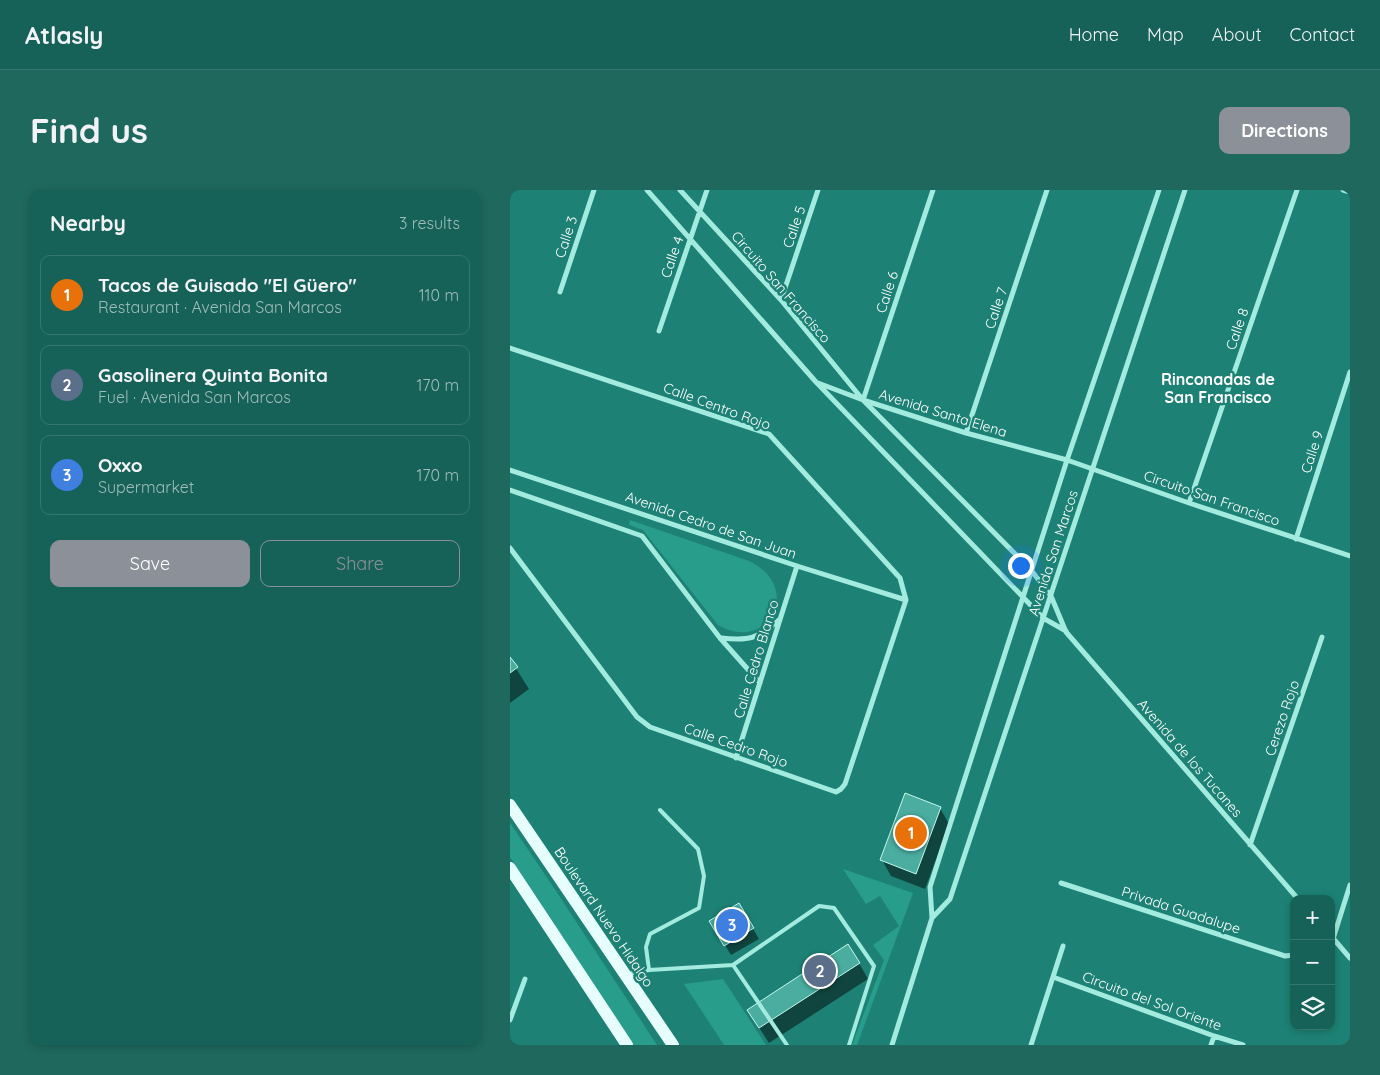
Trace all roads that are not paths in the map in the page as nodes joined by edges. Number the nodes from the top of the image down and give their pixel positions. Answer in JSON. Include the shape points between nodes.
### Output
{"nodes":[{"id":1,"x":594,"y":190,"type":"edge"},
{"id":2,"x":647,"y":190,"type":"edge"},
{"id":3,"x":680,"y":190,"type":"edge"},
{"id":4,"x":707,"y":190,"type":"edge"},
{"id":5,"x":818,"y":190,"type":"edge"},
{"id":6,"x":933,"y":190,"type":"edge"},
{"id":7,"x":1048,"y":190,"type":"edge"},
{"id":8,"x":1159,"y":190,"type":"edge"},
{"id":9,"x":1185,"y":190,"type":"edge"},
{"id":10,"x":1296,"y":190,"type":"edge"},
{"id":11,"x":1343,"y":190,"type":"edge"},
{"id":12,"x":1350,"y":192,"type":"edge"},
{"id":13,"x":700,"y":212,"type":"junction"},
{"id":14,"x":690,"y":239,"type":"junction"},
{"id":15,"x":560,"y":292,"type":"dead end"},
{"id":16,"x":781,"y":300,"type":"junction"},
{"id":17,"x":659,"y":331,"type":"dead end"},
{"id":18,"x":510,"y":348,"type":"edge"},
{"id":19,"x":1350,"y":372,"type":"edge"},
{"id":20,"x":816,"y":382,"type":"junction"},
{"id":21,"x":863,"y":400,"type":"junction"},
{"id":22,"x":966,"y":433,"type":"junction"},
{"id":23,"x":1067,"y":460,"type":"junction"},
{"id":24,"x":1092,"y":469,"type":"junction"},
{"id":25,"x":510,"y":470,"type":"edge"},
{"id":26,"x":510,"y":490,"type":"edge"},
{"id":27,"x":1189,"y":504,"type":"junction"},
{"id":28,"x":1296,"y":539,"type":"junction"},
{"id":29,"x":510,"y":548,"type":"edge"},
{"id":30,"x":1350,"y":556,"type":"edge"},
{"id":31,"x":797,"y":566,"type":"junction"},
{"id":32,"x":1031,"y":570,"type":"junction"},
{"id":33,"x":1022,"y":596,"type":"junction"},
{"id":34,"x":1051,"y":596,"type":"junction"},
{"id":35,"x":906,"y":600,"type":"junction"},
{"id":36,"x":1043,"y":618,"type":"junction"},
{"id":37,"x":780,"y":619,"type":"junction"},
{"id":38,"x":1066,"y":632,"type":"junction"},
{"id":39,"x":1322,"y":637,"type":"dead end"},
{"id":40,"x":720,"y":638,"type":"junction"},
{"id":41,"x":760,"y":683,"type":"junction"},
{"id":42,"x":736,"y":758,"type":"junction"},
{"id":43,"x":510,"y":805,"type":"edge"},
{"id":44,"x":660,"y":810,"type":"dead end"},
{"id":45,"x":1250,"y":845,"type":"junction"},
{"id":46,"x":512,"y":874,"type":"edge"},
{"id":47,"x":1061,"y":883,"type":"dead end"},
{"id":48,"x":1350,"y":885,"type":"edge"},
{"id":49,"x":1294,"y":895,"type":"edge"},
{"id":50,"x":932,"y":918,"type":"junction"},
{"id":51,"x":1335,"y":930,"type":"edge"},
{"id":52,"x":1333,"y":940,"type":"edge"},
{"id":53,"x":1063,"y":946,"type":"dead end"},
{"id":54,"x":1290,"y":955,"type":"edge"},
{"id":55,"x":1350,"y":958,"type":"edge"},
{"id":56,"x":733,"y":965,"type":"junction"},
{"id":57,"x":649,"y":970,"type":"junction"},
{"id":58,"x":625,"y":975,"type":"junction"},
{"id":59,"x":1053,"y":977,"type":"junction"},
{"id":60,"x":525,"y":979,"type":"dead end"},
{"id":61,"x":510,"y":1020,"type":"edge"},
{"id":62,"x":1214,"y":1036,"type":"junction"},
{"id":63,"x":627,"y":1045,"type":"edge"},
{"id":64,"x":674,"y":1045,"type":"edge"},
{"id":65,"x":787,"y":1045,"type":"edge"},
{"id":66,"x":849,"y":1045,"type":"edge"},
{"id":67,"x":892,"y":1045,"type":"edge"},
{"id":68,"x":1031,"y":1045,"type":"edge"},
{"id":69,"x":1210,"y":1045,"type":"edge"},
{"id":70,"x":1243,"y":1045,"type":"edge"}],
"edges":[{"from":1,"to":15,"type":"street","name":"Calle 3"},
{"from":2,"to":14,"type":"street"},
{"from":3,"to":13,"type":"street","name":"Circuito San Francisco"},
{"from":4,"to":13,"type":"street","name":"Calle 4"},
{"from":5,"to":16,"type":"street","name":"Calle 5"},
{"from":6,"to":21,"type":"street","name":"Calle 6"},
{"from":7,"to":22,"type":"street","name":"Calle 7"},
{"from":8,"to":23,"type":"street","name":"Avenida San Marcos"},
{"from":9,"to":24,"type":"street","name":"Avenida San Marcos"},
{"from":10,"to":27,"type":"street","name":"Calle 8"},
{"from":11,"to":12,"type":"street"},
{"from":13,"to":14,"type":"street","name":"Calle 4"},
{"from":13,"to":16,"type":"street","name":"Circuito San Francisco"},
{"from":14,"to":17,"type":"street","name":"Calle 4"},
{"from":14,"to":20,"type":"street"},
{"from":16,"to":21,"type":"street","name":"Circuito San Francisco"},
{"from":18,"to":35,"type":"street","name":"Calle Centro Rojo","via":[[769,434],[900,578]]},
{"from":19,"to":28,"type":"street","name":"Calle 9"},
{"from":20,"to":21,"type":"street","name":"Avenida Santa Elena"},
{"from":20,"to":33,"type":"street","name":"Avenida de los Tucanes"},
{"from":21,"to":22,"type":"street","name":"Avenida Santa Elena"},
{"from":21,"to":32,"type":"street","name":"Circuito San Francisco"},
{"from":22,"to":23,"type":"street","name":"Avenida Santa Elena"},
{"from":23,"to":24,"type":"street","name":"Circuito San Francisco"},
{"from":23,"to":32,"type":"street","name":"Avenida San Marcos"},
{"from":24,"to":27,"type":"street","name":"Circuito San Francisco"},
{"from":24,"to":34,"type":"street","name":"Avenida San Marcos"},
{"from":25,"to":31,"type":"street","name":"Avenida Cedro de San Juan"},
{"from":26,"to":40,"type":"street","via":[[642,536]]},
{"from":27,"to":28,"type":"street","name":"Circuito San Francisco"},
{"from":28,"to":30,"type":"street","name":"Circuito San Francisco"},
{"from":29,"to":42,"type":"street","name":"Calle Cedro Rojo","via":[[637,717],[650,727]]},
{"from":31,"to":35,"type":"street","name":"Avenida Cedro de San Juan"},
{"from":31,"to":37,"type":"street","name":"Calle Cedro Blanco"},
{"from":32,"to":33,"type":"street","name":"Avenida San Marcos"},
{"from":32,"to":34,"type":"street","name":"Avenida de los Tucanes"},
{"from":33,"to":36,"type":"street","name":"Avenida de los Tucanes"},
{"from":33,"to":50,"type":"street","name":"Avenida San Marcos","via":[[930,887]]},
{"from":34,"to":36,"type":"street","name":"Avenida San Marcos"},
{"from":34,"to":38,"type":"street","name":"Avenida de los Tucanes"},
{"from":35,"to":42,"type":"street","name":"Calle Cedro Rojo","via":[[841,789],[836,792]]},
{"from":36,"to":38,"type":"street","name":"Avenida de los Tucanes"},
{"from":36,"to":50,"type":"street","name":"Avenida San Marcos","via":[[950,899]]},
{"from":37,"to":40,"type":"street","via":[[762,634],[744,640]]},
{"from":37,"to":41,"type":"street","name":"Calle Cedro Blanco"},
{"from":38,"to":45,"type":"street","name":"Avenida de los Tucanes"},
{"from":39,"to":45,"type":"street","name":"Cerezo Rojo"},
{"from":40,"to":41,"type":"street"},
{"from":41,"to":42,"type":"street","name":"Calle Cedro Blanco"},
{"from":43,"to":58,"type":"main road","name":"Boulevard Nuevo Hidalgo"},
{"from":44,"to":57,"type":"lane","via":[[698,849],[704,876],[699,908],[650,934],[646,947]]},
{"from":45,"to":49,"type":"street","name":"Avenida de los Tucanes"},
{"from":46,"to":63,"type":"main road"},
{"from":47,"to":54,"type":"street","name":"Privada Guadalupe"},
{"from":48,"to":51,"type":"street"},
{"from":50,"to":67,"type":"street","name":"Avenida San Marcos"},
{"from":52,"to":55,"type":"street"},
{"from":53,"to":59,"type":"street"},
{"from":56,"to":57,"type":"lane"},
{"from":56,"to":65,"type":"lane"},
{"from":56,"to":66,"type":"lane","via":[[820,906],[834,908],[874,966]]},
{"from":57,"to":58,"type":"lane"},
{"from":58,"to":64,"type":"main road","name":"Boulevard Nuevo Hidalgo"},
{"from":59,"to":62,"type":"street","name":"Circuito del Sol Oriente"},
{"from":59,"to":68,"type":"street"},
{"from":60,"to":61,"type":"street"},
{"from":62,"to":69,"type":"street"},
{"from":62,"to":70,"type":"street","name":"Circuito del Sol Oriente"}]}
